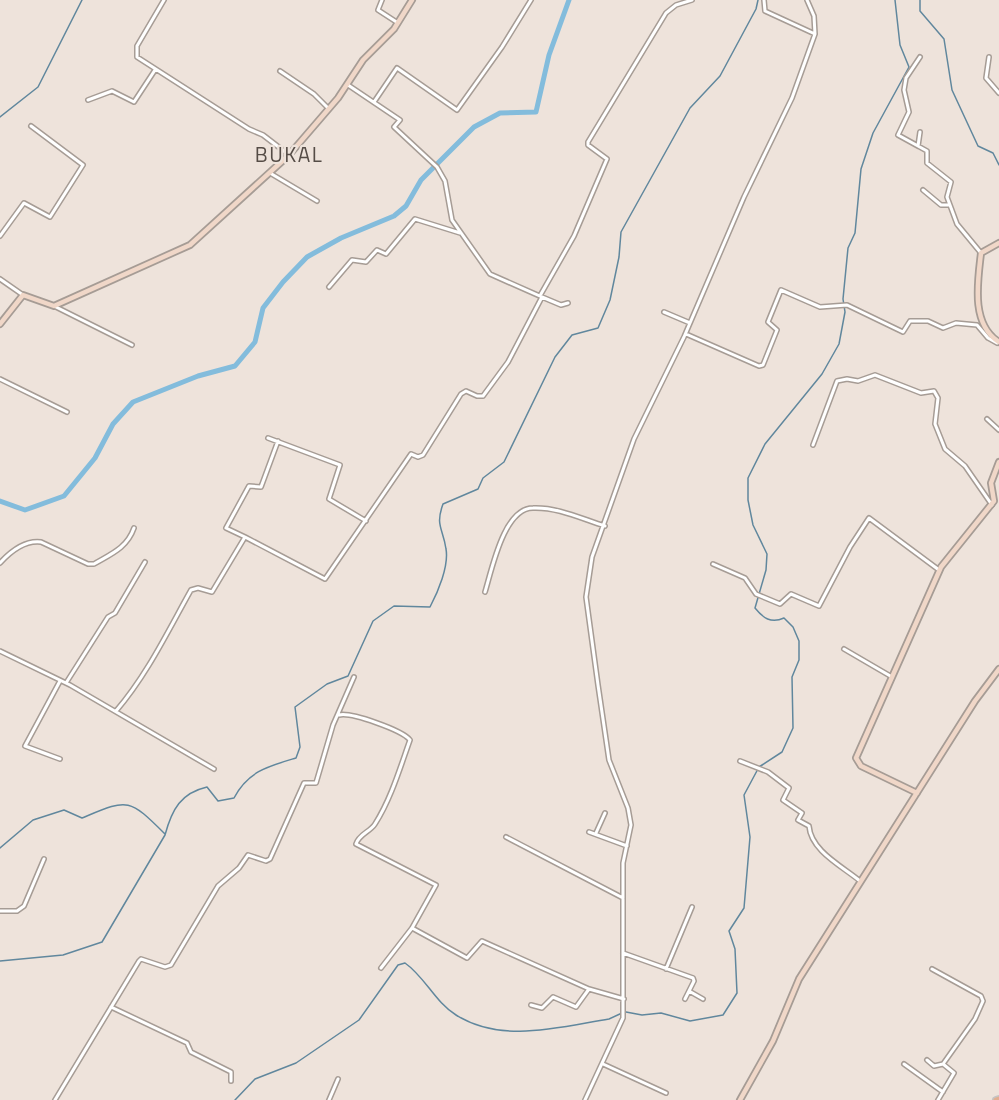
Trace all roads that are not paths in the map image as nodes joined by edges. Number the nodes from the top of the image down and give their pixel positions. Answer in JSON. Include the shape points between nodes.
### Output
{"nodes":[{"id":1,"x":164,"y":0,"type":"edge"},
{"id":2,"x":382,"y":0,"type":"edge"},
{"id":3,"x":412,"y":0,"type":"edge"},
{"id":4,"x":531,"y":0,"type":"edge"},
{"id":5,"x":692,"y":0,"type":"edge"},
{"id":6,"x":764,"y":0,"type":"edge"},
{"id":7,"x":807,"y":0,"type":"edge"},
{"id":8,"x":398,"y":23,"type":"junction"},
{"id":9,"x":815,"y":34,"type":"junction"},
{"id":10,"x":920,"y":57,"type":"dead end"},
{"id":11,"x":989,"y":57,"type":"dead end"},
{"id":12,"x":155,"y":70,"type":"junction"},
{"id":13,"x":280,"y":71,"type":"dead end"},
{"id":14,"x":348,"y":85,"type":"junction"},
{"id":15,"x":999,"y":93,"type":"edge"},
{"id":16,"x":88,"y":100,"type":"dead end"},
{"id":17,"x":374,"y":102,"type":"junction"},
{"id":18,"x":329,"y":109,"type":"junction"},
{"id":19,"x":31,"y":126,"type":"dead end"},
{"id":20,"x":920,"y":132,"type":"dead end"},
{"id":21,"x":918,"y":146,"type":"junction"},
{"id":22,"x":289,"y":156,"type":"junction"},
{"id":23,"x":270,"y":173,"type":"junction"},
{"id":24,"x":923,"y":190,"type":"dead end"},
{"id":25,"x":317,"y":201,"type":"dead end"},
{"id":26,"x":949,"y":205,"type":"junction"},
{"id":27,"x":460,"y":232,"type":"junction"},
{"id":28,"x":0,"y":236,"type":"edge"},
{"id":29,"x":999,"y":243,"type":"edge"},
{"id":30,"x":981,"y":252,"type":"junction"},
{"id":31,"x":0,"y":279,"type":"edge"},
{"id":32,"x":329,"y":287,"type":"dead end"},
{"id":33,"x":23,"y":295,"type":"junction"},
{"id":34,"x":542,"y":296,"type":"junction"},
{"id":35,"x":568,"y":303,"type":"dead end"},
{"id":36,"x":54,"y":306,"type":"junction"},
{"id":37,"x":664,"y":312,"type":"dead end"},
{"id":38,"x":0,"y":324,"type":"edge"},
{"id":39,"x":690,"y":324,"type":"junction"},
{"id":40,"x":686,"y":334,"type":"junction"},
{"id":41,"x":999,"y":342,"type":"edge"},
{"id":42,"x":132,"y":345,"type":"dead end"},
{"id":43,"x":0,"y":379,"type":"edge"},
{"id":44,"x":67,"y":412,"type":"dead end"},
{"id":45,"x":987,"y":419,"type":"dead end"},
{"id":46,"x":999,"y":430,"type":"edge"},
{"id":47,"x":268,"y":438,"type":"dead end"},
{"id":48,"x":278,"y":441,"type":"junction"},
{"id":49,"x":813,"y":445,"type":"dead end"},
{"id":50,"x":999,"y":462,"type":"edge"},
{"id":51,"x":992,"y":505,"type":"junction"},
{"id":52,"x":366,"y":521,"type":"junction"},
{"id":53,"x":605,"y":526,"type":"junction"},
{"id":54,"x":134,"y":528,"type":"dead end"},
{"id":55,"x":245,"y":537,"type":"junction"},
{"id":56,"x":145,"y":562,"type":"dead end"},
{"id":57,"x":0,"y":563,"type":"edge"},
{"id":58,"x":713,"y":564,"type":"dead end"},
{"id":59,"x":939,"y":570,"type":"junction"},
{"id":60,"x":485,"y":592,"type":"dead end"},
{"id":61,"x":844,"y":649,"type":"dead end"},
{"id":62,"x":0,"y":651,"type":"edge"},
{"id":63,"x":999,"y":669,"type":"edge"},
{"id":64,"x":354,"y":677,"type":"dead end"},
{"id":65,"x":894,"y":678,"type":"junction"},
{"id":66,"x":60,"y":681,"type":"junction"},
{"id":67,"x":66,"y":683,"type":"junction"},
{"id":68,"x":116,"y":711,"type":"junction"},
{"id":69,"x":337,"y":716,"type":"junction"},
{"id":70,"x":60,"y":759,"type":"dead end"},
{"id":71,"x":740,"y":761,"type":"dead end"},
{"id":72,"x":214,"y":769,"type":"dead end"},
{"id":73,"x":916,"y":793,"type":"junction"},
{"id":74,"x":605,"y":813,"type":"dead end"},
{"id":75,"x":589,"y":832,"type":"dead end"},
{"id":76,"x":596,"y":832,"type":"junction"},
{"id":77,"x":506,"y":837,"type":"dead end"},
{"id":78,"x":627,"y":846,"type":"junction"},
{"id":79,"x":44,"y":858,"type":"dead end"},
{"id":80,"x":862,"y":882,"type":"junction"},
{"id":81,"x":623,"y":898,"type":"junction"},
{"id":82,"x":692,"y":907,"type":"dead end"},
{"id":83,"x":0,"y":911,"type":"edge"},
{"id":84,"x":412,"y":928,"type":"junction"},
{"id":85,"x":623,"y":953,"type":"junction"},
{"id":86,"x":381,"y":968,"type":"dead end"},
{"id":87,"x":666,"y":969,"type":"junction"},
{"id":88,"x":933,"y":969,"type":"dead end"},
{"id":89,"x":589,"y":989,"type":"junction"},
{"id":90,"x":689,"y":991,"type":"junction"},
{"id":91,"x":624,"y":999,"type":"junction"},
{"id":92,"x":685,"y":999,"type":"dead end"},
{"id":93,"x":703,"y":999,"type":"dead end"},
{"id":94,"x":531,"y":1005,"type":"dead end"},
{"id":95,"x":111,"y":1007,"type":"junction"},
{"id":96,"x":927,"y":1060,"type":"dead end"},
{"id":97,"x":603,"y":1064,"type":"junction"},
{"id":98,"x":904,"y":1064,"type":"dead end"},
{"id":99,"x":943,"y":1064,"type":"junction"},
{"id":100,"x":338,"y":1079,"type":"dead end"},
{"id":101,"x":231,"y":1081,"type":"dead end"},
{"id":102,"x":943,"y":1092,"type":"junction"},
{"id":103,"x":666,"y":1093,"type":"dead end"},
{"id":104,"x":55,"y":1100,"type":"edge"},
{"id":105,"x":329,"y":1100,"type":"edge"},
{"id":106,"x":585,"y":1100,"type":"edge"},
{"id":107,"x":740,"y":1100,"type":"edge"},
{"id":108,"x":938,"y":1100,"type":"edge"}],
"edges":[{"from":1,"to":12,"type":"street","via":[[135,51]]},
{"from":2,"to":8,"type":"street","via":[[378,10]]},
{"from":3,"to":8,"type":"street"},
{"from":4,"to":17,"type":"street","via":[[457,110],[397,68]]},
{"from":5,"to":34,"type":"street","via":[[666,13],[588,142],[607,159],[574,236]]},
{"from":6,"to":9,"type":"street","via":[[765,11]]},
{"from":7,"to":9,"type":"street","via":[[814,16]]},
{"from":8,"to":14,"type":"street","via":[[363,60]]},
{"from":9,"to":39,"type":"street","via":[[792,98],[740,205]]},
{"from":10,"to":21,"type":"street","via":[[906,78],[904,90],[909,112],[898,135]]},
{"from":11,"to":15,"type":"street","via":[[986,78]]},
{"from":12,"to":16,"type":"street","via":[[134,102],[112,91]]},
{"from":12,"to":22,"type":"street","via":[[262,135]]},
{"from":13,"to":18,"type":"street"},
{"from":14,"to":17,"type":"street"},
{"from":14,"to":18,"type":"street"},
{"from":17,"to":27,"type":"street","via":[[400,120],[394,127],[437,167],[445,180],[452,220]]},
{"from":18,"to":22,"type":"street"},
{"from":19,"to":28,"type":"street","via":[[83,165],[50,217],[24,203]]},
{"from":20,"to":21,"type":"street"},
{"from":21,"to":26,"type":"street","via":[[927,151],[927,163],[951,182]]},
{"from":22,"to":23,"type":"street"},
{"from":23,"to":25,"type":"street"},
{"from":23,"to":36,"type":"street","via":[[190,245]]},
{"from":24,"to":26,"type":"street","via":[[941,205]]},
{"from":26,"to":30,"type":"street","via":[[960,228]]},
{"from":27,"to":32,"type":"street","via":[[415,219],[386,254],[377,250],[366,262],[352,260]]},
{"from":27,"to":34,"type":"street","via":[[490,274]]},
{"from":29,"to":30,"type":"street"},
{"from":30,"to":41,"type":"street","via":[[977,302],[991,335]]},
{"from":31,"to":33,"type":"street"},
{"from":33,"to":36,"type":"street"},
{"from":33,"to":38,"type":"street"},
{"from":34,"to":35,"type":"street","via":[[561,305]]},
{"from":34,"to":52,"type":"street","via":[[513,355],[483,396],[466,391],[461,394],[423,454],[411,454]]},
{"from":36,"to":42,"type":"street"},
{"from":37,"to":39,"type":"street"},
{"from":39,"to":40,"type":"street"},
{"from":40,"to":41,"type":"street","via":[[763,365],[777,330],[768,322],[781,290],[820,307],[847,305],[903,332],[910,321],[928,321],[943,328],[977,325],[988,338]]},
{"from":40,"to":53,"type":"street","via":[[634,439]]},
{"from":43,"to":44,"type":"street"},
{"from":45,"to":46,"type":"street"},
{"from":47,"to":48,"type":"street"},
{"from":48,"to":52,"type":"street","via":[[340,465],[329,499]]},
{"from":48,"to":55,"type":"street","via":[[261,487],[249,486],[226,528]]},
{"from":49,"to":51,"type":"street","via":[[837,381],[858,381],[875,375],[921,393],[934,391],[938,398],[935,424],[945,449],[965,466]]},
{"from":50,"to":51,"type":"street","via":[[991,483]]},
{"from":51,"to":59,"type":"street"},
{"from":52,"to":55,"type":"street","via":[[325,579]]},
{"from":53,"to":60,"type":"street","via":[[531,507],[506,527]]},
{"from":53,"to":78,"type":"street","via":[[592,557],[586,602],[609,760],[631,818]]},
{"from":54,"to":57,"type":"street","via":[[130,540],[94,564],[33,541]]},
{"from":55,"to":68,"type":"street","via":[[212,592],[191,590],[160,647]]},
{"from":56,"to":67,"type":"street","via":[[115,614],[108,617]]},
{"from":58,"to":59,"type":"street","via":[[746,578],[756,594],[780,604],[791,594],[819,606],[869,518]]},
{"from":59,"to":65,"type":"street"},
{"from":61,"to":65,"type":"street"},
{"from":62,"to":66,"type":"street"},
{"from":63,"to":73,"type":"street"},
{"from":64,"to":69,"type":"street"},
{"from":65,"to":73,"type":"street","via":[[856,758]]},
{"from":66,"to":67,"type":"street"},
{"from":66,"to":70,"type":"street","via":[[25,746]]},
{"from":67,"to":68,"type":"street"},
{"from":68,"to":72,"type":"street"},
{"from":69,"to":84,"type":"street","via":[[352,715],[410,740],[382,813],[356,844],[436,885]]},
{"from":69,"to":95,"type":"street","via":[[316,783],[303,783],[270,859],[248,855],[218,886],[171,965],[165,967],[141,959]]},
{"from":71,"to":80,"type":"street","via":[[768,772],[789,788],[783,800],[802,813],[798,820],[809,826],[816,846]]},
{"from":73,"to":80,"type":"street"},
{"from":74,"to":76,"type":"street"},
{"from":75,"to":76,"type":"street"},
{"from":76,"to":78,"type":"street"},
{"from":77,"to":81,"type":"street"},
{"from":78,"to":81,"type":"street"},
{"from":79,"to":83,"type":"street","via":[[24,906],[17,911]]},
{"from":80,"to":107,"type":"street","via":[[793,989],[773,1041]]},
{"from":81,"to":85,"type":"street"},
{"from":82,"to":87,"type":"street"},
{"from":84,"to":86,"type":"street"},
{"from":84,"to":89,"type":"street","via":[[467,958],[482,941]]},
{"from":85,"to":87,"type":"street"},
{"from":85,"to":91,"type":"street"},
{"from":87,"to":90,"type":"street","via":[[693,978]]},
{"from":88,"to":99,"type":"street","via":[[981,996],[983,1001]]},
{"from":89,"to":91,"type":"street"},
{"from":89,"to":94,"type":"street","via":[[576,1007],[553,997],[542,1008]]},
{"from":90,"to":92,"type":"street"},
{"from":90,"to":93,"type":"street"},
{"from":91,"to":97,"type":"street","via":[[620,1028]]},
{"from":95,"to":101,"type":"street","via":[[187,1043],[191,1052],[231,1072]]},
{"from":95,"to":104,"type":"street"},
{"from":96,"to":99,"type":"street","via":[[934,1066]]},
{"from":97,"to":103,"type":"street"},
{"from":97,"to":106,"type":"street"},
{"from":98,"to":102,"type":"street"},
{"from":99,"to":102,"type":"street","via":[[954,1075]]},
{"from":100,"to":105,"type":"street"},
{"from":102,"to":108,"type":"street"}]}
